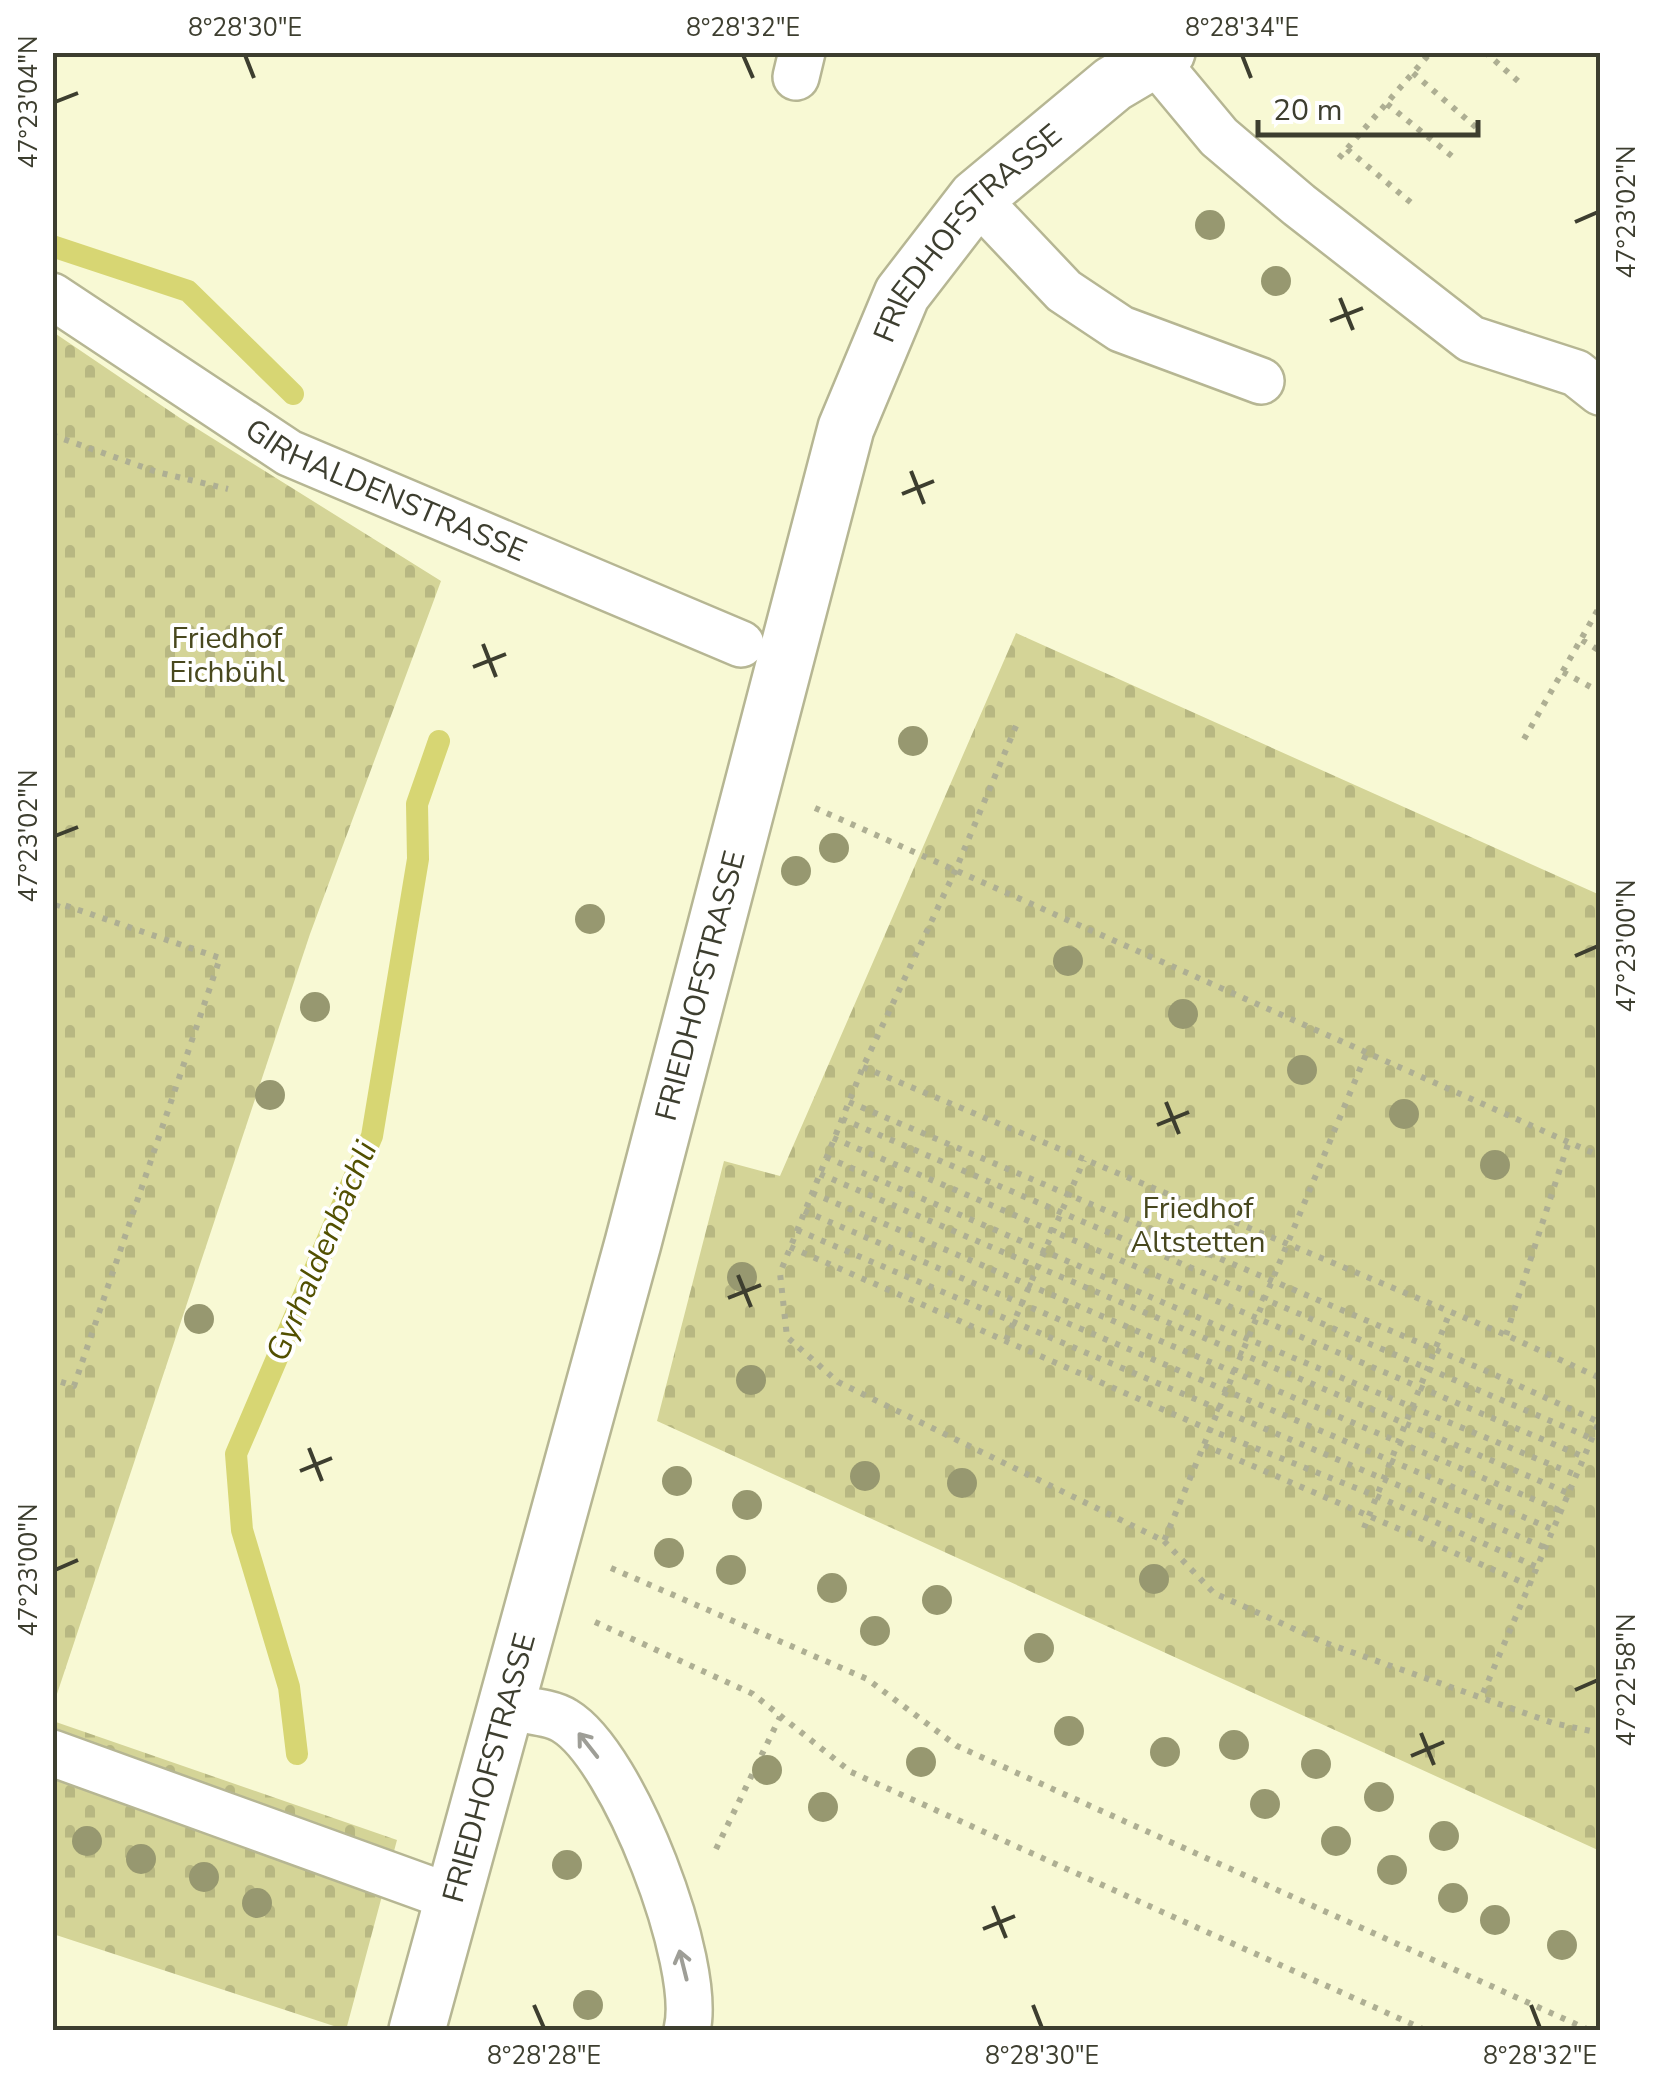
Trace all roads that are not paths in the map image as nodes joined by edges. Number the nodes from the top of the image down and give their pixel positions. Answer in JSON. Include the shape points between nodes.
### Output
{"nodes":[{"id":1,"x":1161,"y":56,"type":"edge"},
{"id":2,"x":976,"y":198,"type":"junction"},
{"id":3,"x":52,"y":296,"type":"edge"},
{"id":4,"x":1261,"y":382,"type":"dead end"},
{"id":5,"x":1600,"y":392,"type":"edge"},
{"id":6,"x":741,"y":644,"type":"dead end"},
{"id":7,"x":505,"y":1707,"type":"junction"},
{"id":8,"x":52,"y":1753,"type":"edge"},
{"id":9,"x":453,"y":1898,"type":"junction"},
{"id":10,"x":417,"y":2030,"type":"edge"},
{"id":11,"x":687,"y":2030,"type":"edge"}],
"edges":[{"from":1,"to":2,"type":"street","name":"FRIEDHOFSTRASSE","via":[[1114,84]]},
{"from":1,"to":5,"type":"lane","via":[[1219,137],[1471,339],[1576,373]]},
{"from":2,"to":4,"type":"lane","via":[[1064,291],[1120,328]]},
{"from":2,"to":7,"type":"street","name":"FRIEDHOFSTRASSE","via":[[902,294],[846,428]]},
{"from":3,"to":6,"type":"lane","name":"GIRHALDENSTRASSE","via":[[289,453]]},
{"from":7,"to":9,"type":"street","name":"FRIEDHOFSTRASSE"},
{"from":11,"to":7,"type":"lane","one_way":true,"via":[[689,1989],[667,1900],[639,1827],[586,1739],[563,1719]]},
{"from":8,"to":9,"type":"lane"},
{"from":9,"to":10,"type":"street","name":"FRIEDHOFSTRASSE"}]}
